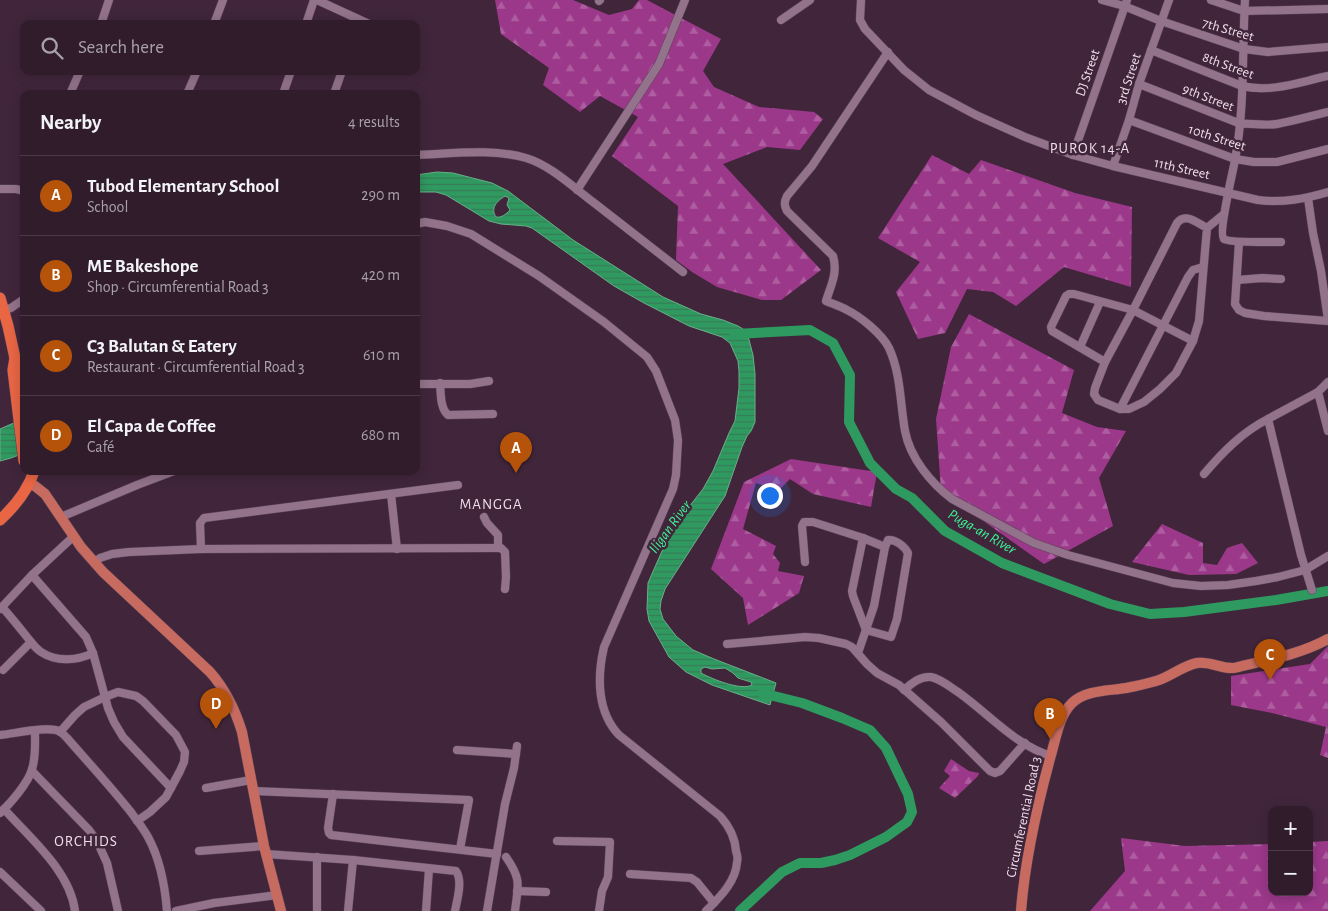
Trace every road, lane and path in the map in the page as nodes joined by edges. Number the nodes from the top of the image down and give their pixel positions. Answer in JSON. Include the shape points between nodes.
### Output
{"nodes":[{"id":1,"x":109,"y":0,"type":"edge"},
{"id":2,"x":223,"y":0,"type":"edge"},
{"id":3,"x":315,"y":0,"type":"edge"},
{"id":4,"x":685,"y":0,"type":"edge"},
{"id":5,"x":810,"y":0,"type":"edge"},
{"id":6,"x":862,"y":0,"type":"edge"},
{"id":7,"x":1102,"y":0,"type":"edge"},
{"id":8,"x":1168,"y":0,"type":"edge"},
{"id":9,"x":1211,"y":0,"type":"edge"},
{"id":10,"x":1244,"y":0,"type":"edge"},
{"id":11,"x":1323,"y":0,"type":"edge"},
{"id":12,"x":1126,"y":3,"type":"edge"},
{"id":13,"x":1328,"y":9,"type":"edge"},
{"id":14,"x":1244,"y":11,"type":"junction"},
{"id":15,"x":102,"y":20,"type":"edge"},
{"id":16,"x":216,"y":20,"type":"edge"},
{"id":17,"x":308,"y":20,"type":"edge"},
{"id":18,"x":360,"y":20,"type":"edge"},
{"id":19,"x":781,"y":20,"type":"dead end"},
{"id":20,"x":1161,"y":21,"type":"junction"},
{"id":21,"x":1328,"y":47,"type":"edge"},
{"id":22,"x":1244,"y":49,"type":"junction"},
{"id":23,"x":1151,"y":50,"type":"junction"},
{"id":24,"x":888,"y":52,"type":"junction"},
{"id":25,"x":78,"y":75,"type":"edge"},
{"id":26,"x":195,"y":75,"type":"edge"},
{"id":27,"x":289,"y":75,"type":"edge"},
{"id":28,"x":341,"y":75,"type":"edge"},
{"id":29,"x":1328,"y":76,"type":"edge"},
{"id":30,"x":1140,"y":84,"type":"junction"},
{"id":31,"x":1242,"y":86,"type":"junction"},
{"id":32,"x":72,"y":90,"type":"edge"},
{"id":33,"x":189,"y":90,"type":"edge"},
{"id":34,"x":284,"y":90,"type":"edge"},
{"id":35,"x":335,"y":90,"type":"edge"},
{"id":36,"x":1328,"y":112,"type":"edge"},
{"id":37,"x":1129,"y":120,"type":"junction"},
{"id":38,"x":1241,"y":124,"type":"junction"},
{"id":39,"x":1328,"y":149,"type":"edge"},
{"id":40,"x":420,"y":155,"type":"edge"},
{"id":41,"x":1073,"y":155,"type":"junction"},
{"id":42,"x":1235,"y":159,"type":"junction"},
{"id":43,"x":1113,"y":166,"type":"junction"},
{"id":44,"x":0,"y":189,"type":"edge"},
{"id":45,"x":20,"y":190,"type":"edge"},
{"id":46,"x":578,"y":190,"type":"junction"},
{"id":47,"x":1328,"y":192,"type":"edge"},
{"id":48,"x":1228,"y":193,"type":"junction"},
{"id":49,"x":1308,"y":198,"type":"junction"},
{"id":50,"x":1224,"y":214,"type":"junction"},
{"id":51,"x":420,"y":223,"type":"edge"},
{"id":52,"x":1207,"y":228,"type":"junction"},
{"id":53,"x":1239,"y":242,"type":"junction"},
{"id":54,"x":1281,"y":242,"type":"dead end"},
{"id":55,"x":1203,"y":267,"type":"junction"},
{"id":56,"x":682,"y":272,"type":"dead end"},
{"id":57,"x":1328,"y":273,"type":"edge"},
{"id":58,"x":1281,"y":279,"type":"dead end"},
{"id":59,"x":1237,"y":280,"type":"junction"},
{"id":60,"x":1322,"y":280,"type":"junction"},
{"id":61,"x":0,"y":298,"type":"edge"},
{"id":62,"x":20,"y":302,"type":"edge"},
{"id":63,"x":1100,"y":302,"type":"junction"},
{"id":64,"x":4,"y":310,"type":"junction"},
{"id":65,"x":1134,"y":310,"type":"junction"},
{"id":66,"x":1328,"y":321,"type":"edge"},
{"id":67,"x":1163,"y":325,"type":"junction"},
{"id":68,"x":1192,"y":341,"type":"junction"},
{"id":69,"x":1080,"y":347,"type":"junction"},
{"id":70,"x":15,"y":358,"type":"junction"},
{"id":71,"x":1105,"y":362,"type":"junction"},
{"id":72,"x":20,"y":367,"type":"edge"},
{"id":73,"x":489,"y":381,"type":"dead end"},
{"id":74,"x":1328,"y":382,"type":"edge"},
{"id":75,"x":440,"y":383,"type":"junction"},
{"id":76,"x":420,"y":384,"type":"edge"},
{"id":77,"x":1318,"y":392,"type":"junction"},
{"id":78,"x":1120,"y":410,"type":"junction"},
{"id":79,"x":493,"y":414,"type":"dead end"},
{"id":80,"x":1268,"y":420,"type":"junction"},
{"id":81,"x":20,"y":430,"type":"edge"},
{"id":82,"x":1328,"y":431,"type":"edge"},
{"id":83,"x":1204,"y":474,"type":"dead end"},
{"id":84,"x":26,"y":475,"type":"edge"},
{"id":85,"x":32,"y":475,"type":"edge"},
{"id":86,"x":163,"y":475,"type":"edge"},
{"id":87,"x":29,"y":483,"type":"junction"},
{"id":88,"x":458,"y":485,"type":"dead end"},
{"id":89,"x":391,"y":494,"type":"junction"},
{"id":90,"x":484,"y":517,"type":"dead end"},
{"id":91,"x":61,"y":518,"type":"junction"},
{"id":92,"x":0,"y":520,"type":"edge"},
{"id":93,"x":74,"y":536,"type":"junction"},
{"id":94,"x":862,"y":538,"type":"junction"},
{"id":95,"x":885,"y":547,"type":"junction"},
{"id":96,"x":498,"y":548,"type":"junction"},
{"id":97,"x":201,"y":549,"type":"junction"},
{"id":98,"x":397,"y":549,"type":"junction"},
{"id":99,"x":1328,"y":556,"type":"edge"},
{"id":100,"x":805,"y":562,"type":"dead end"},
{"id":101,"x":94,"y":563,"type":"junction"},
{"id":102,"x":1305,"y":570,"type":"junction"},
{"id":103,"x":32,"y":575,"type":"junction"},
{"id":104,"x":505,"y":589,"type":"dead end"},
{"id":105,"x":1312,"y":590,"type":"dead end"},
{"id":106,"x":1,"y":608,"type":"edge"},
{"id":107,"x":866,"y":630,"type":"junction"},
{"id":108,"x":1328,"y":639,"type":"edge"},
{"id":109,"x":31,"y":642,"type":"junction"},
{"id":110,"x":728,"y":644,"type":"dead end"},
{"id":111,"x":858,"y":653,"type":"junction"},
{"id":112,"x":93,"y":654,"type":"junction"},
{"id":113,"x":3,"y":670,"type":"dead end"},
{"id":114,"x":904,"y":690,"type":"junction"},
{"id":115,"x":105,"y":697,"type":"junction"},
{"id":116,"x":35,"y":730,"type":"junction"},
{"id":117,"x":60,"y":732,"type":"junction"},
{"id":118,"x":0,"y":736,"type":"edge"},
{"id":119,"x":1024,"y":744,"type":"junction"},
{"id":120,"x":457,"y":750,"type":"dead end"},
{"id":121,"x":1051,"y":756,"type":"junction"},
{"id":122,"x":32,"y":771,"type":"junction"},
{"id":123,"x":251,"y":780,"type":"junction"},
{"id":124,"x":171,"y":788,"type":"junction"},
{"id":125,"x":206,"y":788,"type":"dead end"},
{"id":126,"x":253,"y":791,"type":"junction"},
{"id":127,"x":333,"y":794,"type":"junction"},
{"id":128,"x":2,"y":811,"type":"edge"},
{"id":129,"x":137,"y":821,"type":"junction"},
{"id":130,"x":557,"y":841,"type":"dead end"},
{"id":131,"x":460,"y":849,"type":"junction"},
{"id":132,"x":265,"y":850,"type":"junction"},
{"id":133,"x":200,"y":851,"type":"dead end"},
{"id":134,"x":496,"y":854,"type":"junction"},
{"id":135,"x":506,"y":857,"type":"dead end"},
{"id":136,"x":317,"y":858,"type":"junction"},
{"id":137,"x":353,"y":860,"type":"junction"},
{"id":138,"x":429,"y":869,"type":"junction"},
{"id":139,"x":0,"y":872,"type":"edge"},
{"id":140,"x":630,"y":874,"type":"dead end"},
{"id":141,"x":517,"y":891,"type":"junction"},
{"id":142,"x":546,"y":892,"type":"dead end"},
{"id":143,"x":277,"y":895,"type":"junction"},
{"id":144,"x":714,"y":903,"type":"junction"},
{"id":145,"x":41,"y":911,"type":"edge"},
{"id":146,"x":75,"y":911,"type":"edge"},
{"id":147,"x":118,"y":911,"type":"edge"},
{"id":148,"x":167,"y":911,"type":"edge"},
{"id":149,"x":176,"y":911,"type":"edge"},
{"id":150,"x":281,"y":911,"type":"edge"},
{"id":151,"x":317,"y":911,"type":"edge"},
{"id":152,"x":348,"y":911,"type":"edge"},
{"id":153,"x":426,"y":911,"type":"edge"},
{"id":154,"x":455,"y":911,"type":"edge"},
{"id":155,"x":487,"y":911,"type":"edge"},
{"id":156,"x":514,"y":911,"type":"edge"},
{"id":157,"x":599,"y":911,"type":"edge"},
{"id":158,"x":706,"y":911,"type":"edge"},
{"id":159,"x":1021,"y":911,"type":"edge"}],
"edges":[{"from":1,"to":15,"type":"street"},
{"from":2,"to":16,"type":"street"},
{"from":3,"to":17,"type":"street"},
{"from":3,"to":18,"type":"street"},
{"from":4,"to":46,"type":"street","via":[[659,64]]},
{"from":5,"to":19,"type":"street"},
{"from":6,"to":24,"type":"street","name":"11th Street","via":[[860,20]]},
{"from":7,"to":12,"type":"street","name":"7th Street"},
{"from":8,"to":20,"type":"street","name":"3rd Street"},
{"from":9,"to":14,"type":"street"},
{"from":10,"to":14,"type":"street"},
{"from":11,"to":13,"type":"street"},
{"from":12,"to":20,"type":"street","name":"7th Street"},
{"from":12,"to":41,"type":"street","name":"DJ Street"},
{"from":13,"to":14,"type":"street"},
{"from":14,"to":22,"type":"street"},
{"from":20,"to":22,"type":"street","name":"7th Street"},
{"from":20,"to":23,"type":"street","name":"3rd Street"},
{"from":21,"to":22,"type":"street","name":"7th Street","via":[[1268,52]]},
{"from":22,"to":31,"type":"street"},
{"from":23,"to":30,"type":"street","name":"3rd Street"},
{"from":23,"to":31,"type":"street","name":"8th Street"},
{"from":24,"to":41,"type":"street","name":"11th Street","via":[[929,90],[976,115]]},
{"from":24,"to":102,"type":"street","via":[[812,166],[787,196],[784,206],[833,256],[835,274],[826,301],[848,310],[874,329],[888,347],[898,374],[911,449],[931,480],[952,499],[1034,543],[1173,583],[1228,585]]},
{"from":25,"to":32,"type":"street"},
{"from":26,"to":33,"type":"street"},
{"from":27,"to":34,"type":"street"},
{"from":28,"to":35,"type":"street"},
{"from":29,"to":31,"type":"street","name":"8th Street","via":[[1274,88]]},
{"from":30,"to":37,"type":"street","name":"3rd Street"},
{"from":30,"to":38,"type":"street","name":"9th Street"},
{"from":31,"to":38,"type":"street"},
{"from":36,"to":38,"type":"street","name":"9th Street","via":[[1277,124]]},
{"from":37,"to":42,"type":"street","name":"10th Street"},
{"from":37,"to":43,"type":"street","name":"3rd Street"},
{"from":38,"to":42,"type":"street"},
{"from":39,"to":42,"type":"street","name":"10th Street","via":[[1277,162]]},
{"from":40,"to":46,"type":"street","via":[[479,152],[527,158],[545,166]]},
{"from":41,"to":43,"type":"street","name":"11th Street"},
{"from":42,"to":48,"type":"street"},
{"from":43,"to":48,"type":"street","name":"11th Street"},
{"from":44,"to":45,"type":"street"},
{"from":46,"to":56,"type":"street"},
{"from":47,"to":49,"type":"street","name":"11th Street"},
{"from":48,"to":49,"type":"street","name":"11th Street","via":[[1272,202]]},
{"from":48,"to":50,"type":"street"},
{"from":49,"to":60,"type":"street"},
{"from":50,"to":52,"type":"street"},
{"from":50,"to":53,"type":"street","via":[[1222,236]]},
{"from":51,"to":144,"type":"street","via":[[447,226],[471,234],[539,276],[639,350],[656,371],[675,420],[678,440],[676,476],[604,647],[601,695],[608,720],[619,735],[728,825],[736,843],[738,862],[734,876]]},
{"from":52,"to":55,"type":"street"},
{"from":52,"to":65,"type":"street","via":[[1188,218],[1180,220]]},
{"from":53,"to":54,"type":"street"},
{"from":53,"to":59,"type":"street"},
{"from":55,"to":67,"type":"street","via":[[1192,270]]},
{"from":55,"to":68,"type":"street","via":[[1199,321]]},
{"from":57,"to":60,"type":"street"},
{"from":58,"to":59,"type":"street"},
{"from":59,"to":66,"type":"street","via":[[1235,304],[1245,313]]},
{"from":60,"to":66,"type":"street"},
{"from":61,"to":64,"type":"highway"},
{"from":62,"to":64,"type":"street"},
{"from":63,"to":65,"type":"street"},
{"from":63,"to":69,"type":"street"},
{"from":63,"to":69,"type":"street","via":[[1069,294],[1052,327],[1055,334]]},
{"from":64,"to":70,"type":"highway"},
{"from":65,"to":67,"type":"street"},
{"from":65,"to":71,"type":"street"},
{"from":67,"to":68,"type":"street"},
{"from":67,"to":78,"type":"street"},
{"from":68,"to":78,"type":"street","via":[[1176,374],[1144,402]]},
{"from":69,"to":71,"type":"street"},
{"from":70,"to":72,"type":"highway"},
{"from":70,"to":81,"type":"highway","via":[[12,370]]},
{"from":71,"to":78,"type":"street","via":[[1094,394],[1098,400]]},
{"from":73,"to":75,"type":"street"},
{"from":74,"to":77,"type":"street"},
{"from":75,"to":76,"type":"street"},
{"from":75,"to":79,"type":"street","via":[[443,409],[448,415]]},
{"from":77,"to":80,"type":"street"},
{"from":77,"to":82,"type":"street"},
{"from":80,"to":83,"type":"street","via":[[1242,435]]},
{"from":80,"to":102,"type":"street"},
{"from":84,"to":87,"type":"highway"},
{"from":85,"to":87,"type":"highway"},
{"from":86,"to":91,"type":"street"},
{"from":87,"to":91,"type":"main road","via":[[45,494]]},
{"from":87,"to":92,"type":"highway"},
{"from":88,"to":89,"type":"street"},
{"from":89,"to":97,"type":"street","via":[[204,518],[200,523]]},
{"from":89,"to":98,"type":"street"},
{"from":90,"to":96,"type":"street","via":[[498,535]]},
{"from":91,"to":93,"type":"main road"},
{"from":93,"to":101,"type":"main road"},
{"from":93,"to":103,"type":"street"},
{"from":94,"to":95,"type":"street"},
{"from":94,"to":100,"type":"street","via":[[804,522]]},
{"from":94,"to":107,"type":"street","via":[[852,591]]},
{"from":95,"to":107,"type":"street"},
{"from":95,"to":107,"type":"street","via":[[888,540],[893,540],[908,553],[897,619],[891,636]]},
{"from":96,"to":98,"type":"street"},
{"from":96,"to":104,"type":"street","via":[[505,552]]},
{"from":97,"to":98,"type":"street"},
{"from":97,"to":101,"type":"street","via":[[112,554]]},
{"from":99,"to":102,"type":"street"},
{"from":101,"to":123,"type":"main road","via":[[220,683],[237,715]]},
{"from":102,"to":105,"type":"street"},
{"from":103,"to":106,"type":"street"},
{"from":103,"to":112,"type":"street","via":[[86,638]]},
{"from":106,"to":109,"type":"street"},
{"from":107,"to":111,"type":"street"},
{"from":108,"to":121,"type":"main road","name":"Circumferential Road 3","via":[[1287,656],[1234,668],[1196,663],[1157,681],[1082,697],[1064,713]]},
{"from":109,"to":112,"type":"street","via":[[48,656],[60,659]]},
{"from":109,"to":113,"type":"street"},
{"from":110,"to":111,"type":"street","via":[[819,638],[846,644]]},
{"from":111,"to":114,"type":"street","via":[[877,673]]},
{"from":112,"to":115,"type":"street"},
{"from":114,"to":119,"type":"street","via":[[921,678],[937,679],[970,700]]},
{"from":114,"to":119,"type":"street","via":[[993,772],[1000,771]]},
{"from":115,"to":117,"type":"street","via":[[84,707]]},
{"from":115,"to":124,"type":"street","via":[[123,737]]},
{"from":115,"to":124,"type":"street","via":[[118,692],[136,696],[176,735],[185,752],[184,762]]},
{"from":116,"to":117,"type":"street"},
{"from":116,"to":118,"type":"street"},
{"from":116,"to":122,"type":"street"},
{"from":117,"to":129,"type":"street"},
{"from":119,"to":121,"type":"street"},
{"from":120,"to":134,"type":"street","via":[[517,750]]},
{"from":121,"to":159,"type":"main road","name":"Circumferential Road 3","via":[[1022,887]]},
{"from":122,"to":128,"type":"street"},
{"from":122,"to":147,"type":"street","via":[[97,841],[107,863]]},
{"from":123,"to":125,"type":"street"},
{"from":123,"to":126,"type":"main road"},
{"from":124,"to":129,"type":"street","via":[[160,804]]},
{"from":126,"to":127,"type":"street"},
{"from":126,"to":132,"type":"main road"},
{"from":127,"to":131,"type":"street","via":[[330,834]]},
{"from":127,"to":131,"type":"street","via":[[470,800]]},
{"from":128,"to":146,"type":"street","via":[[58,869],[71,893]]},
{"from":129,"to":148,"type":"street","via":[[153,849],[164,885]]},
{"from":130,"to":157,"type":"street","via":[[610,842],[609,874]]},
{"from":131,"to":134,"type":"street"},
{"from":132,"to":133,"type":"street"},
{"from":132,"to":136,"type":"street"},
{"from":132,"to":143,"type":"main road"},
{"from":134,"to":155,"type":"street"},
{"from":135,"to":141,"type":"street","via":[[517,875]]},
{"from":136,"to":137,"type":"street"},
{"from":136,"to":151,"type":"street"},
{"from":137,"to":138,"type":"street"},
{"from":137,"to":152,"type":"street"},
{"from":138,"to":153,"type":"street"},
{"from":138,"to":154,"type":"street","via":[[456,871],[458,874]]},
{"from":139,"to":145,"type":"street"},
{"from":140,"to":144,"type":"street","via":[[691,878]]},
{"from":141,"to":142,"type":"street"},
{"from":141,"to":156,"type":"street"},
{"from":143,"to":149,"type":"street"},
{"from":143,"to":150,"type":"main road"},
{"from":144,"to":158,"type":"street"}]}
